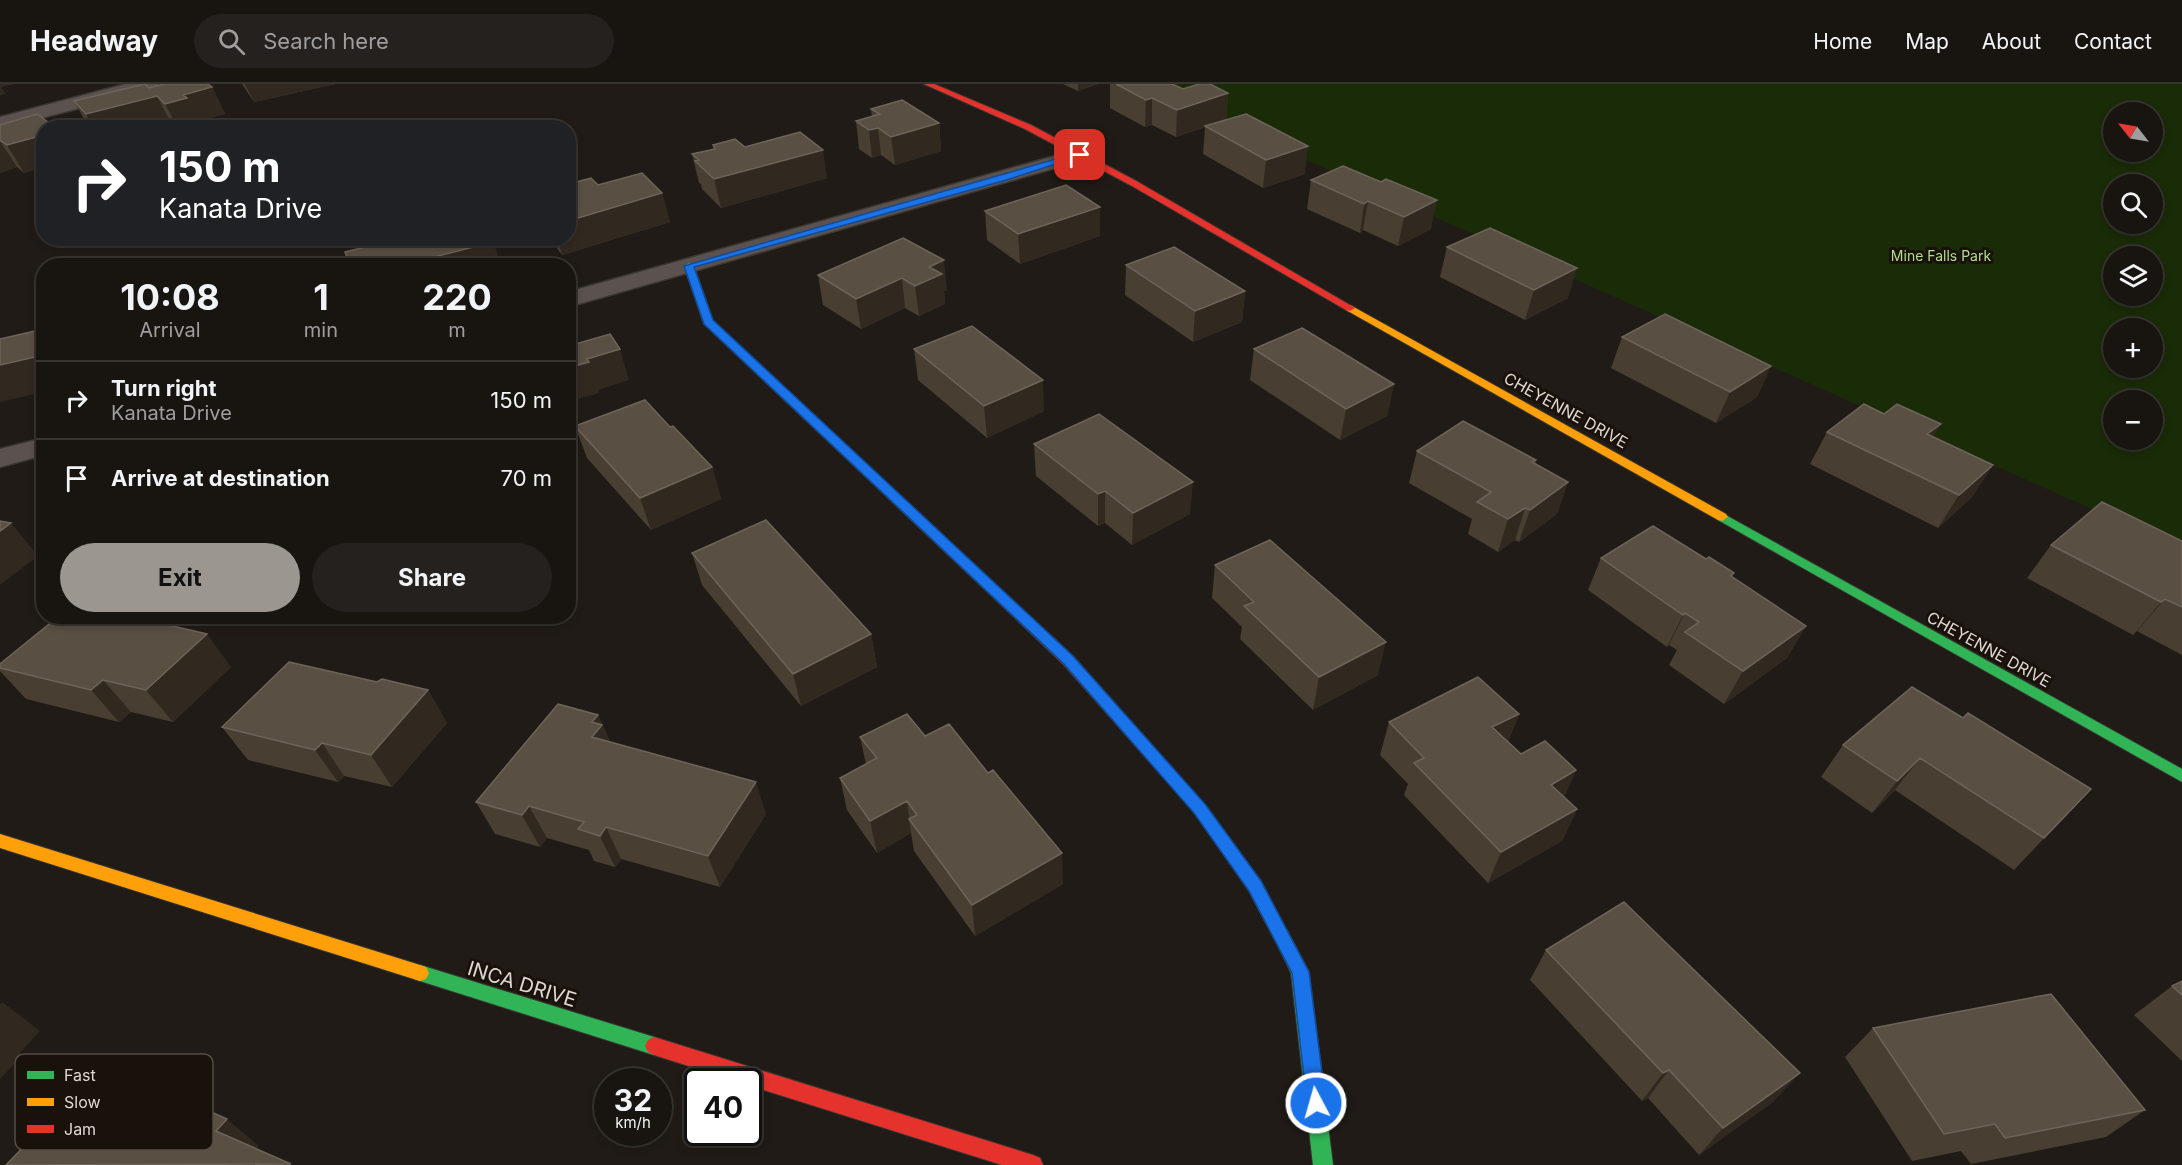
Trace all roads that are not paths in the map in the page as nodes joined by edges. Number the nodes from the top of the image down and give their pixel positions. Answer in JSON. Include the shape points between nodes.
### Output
{"nodes":[{"id":1,"x":150,"y":84,"type":"edge"},
{"id":2,"x":928,"y":84,"type":"edge"},
{"id":3,"x":0,"y":123,"type":"edge"},
{"id":4,"x":1080,"y":155,"type":"junction"},
{"id":5,"x":689,"y":266,"type":"junction"},
{"id":6,"x":576,"y":298,"type":"edge"},
{"id":7,"x":36,"y":448,"type":"edge"},
{"id":8,"x":0,"y":458,"type":"edge"},
{"id":9,"x":2182,"y":776,"type":"edge"},
{"id":10,"x":0,"y":841,"type":"edge"},
{"id":11,"x":1033,"y":1165,"type":"edge"},
{"id":12,"x":1323,"y":1165,"type":"edge"}],
"edges":[{"from":1,"to":3,"type":"street"},
{"from":2,"to":4,"type":"street","name":"CHEYENNE DRIVE","via":[[1004,116]]},
{"from":4,"to":5,"type":"street"},
{"from":4,"to":9,"type":"street","name":"CHEYENNE DRIVE"},
{"from":5,"to":6,"type":"street"},
{"from":5,"to":12,"type":"street","via":[[708,322],[1068,660],[1200,809],[1255,886],[1300,972]]},
{"from":7,"to":8,"type":"street"},
{"from":10,"to":11,"type":"street","name":"INCA DRIVE"}]}
